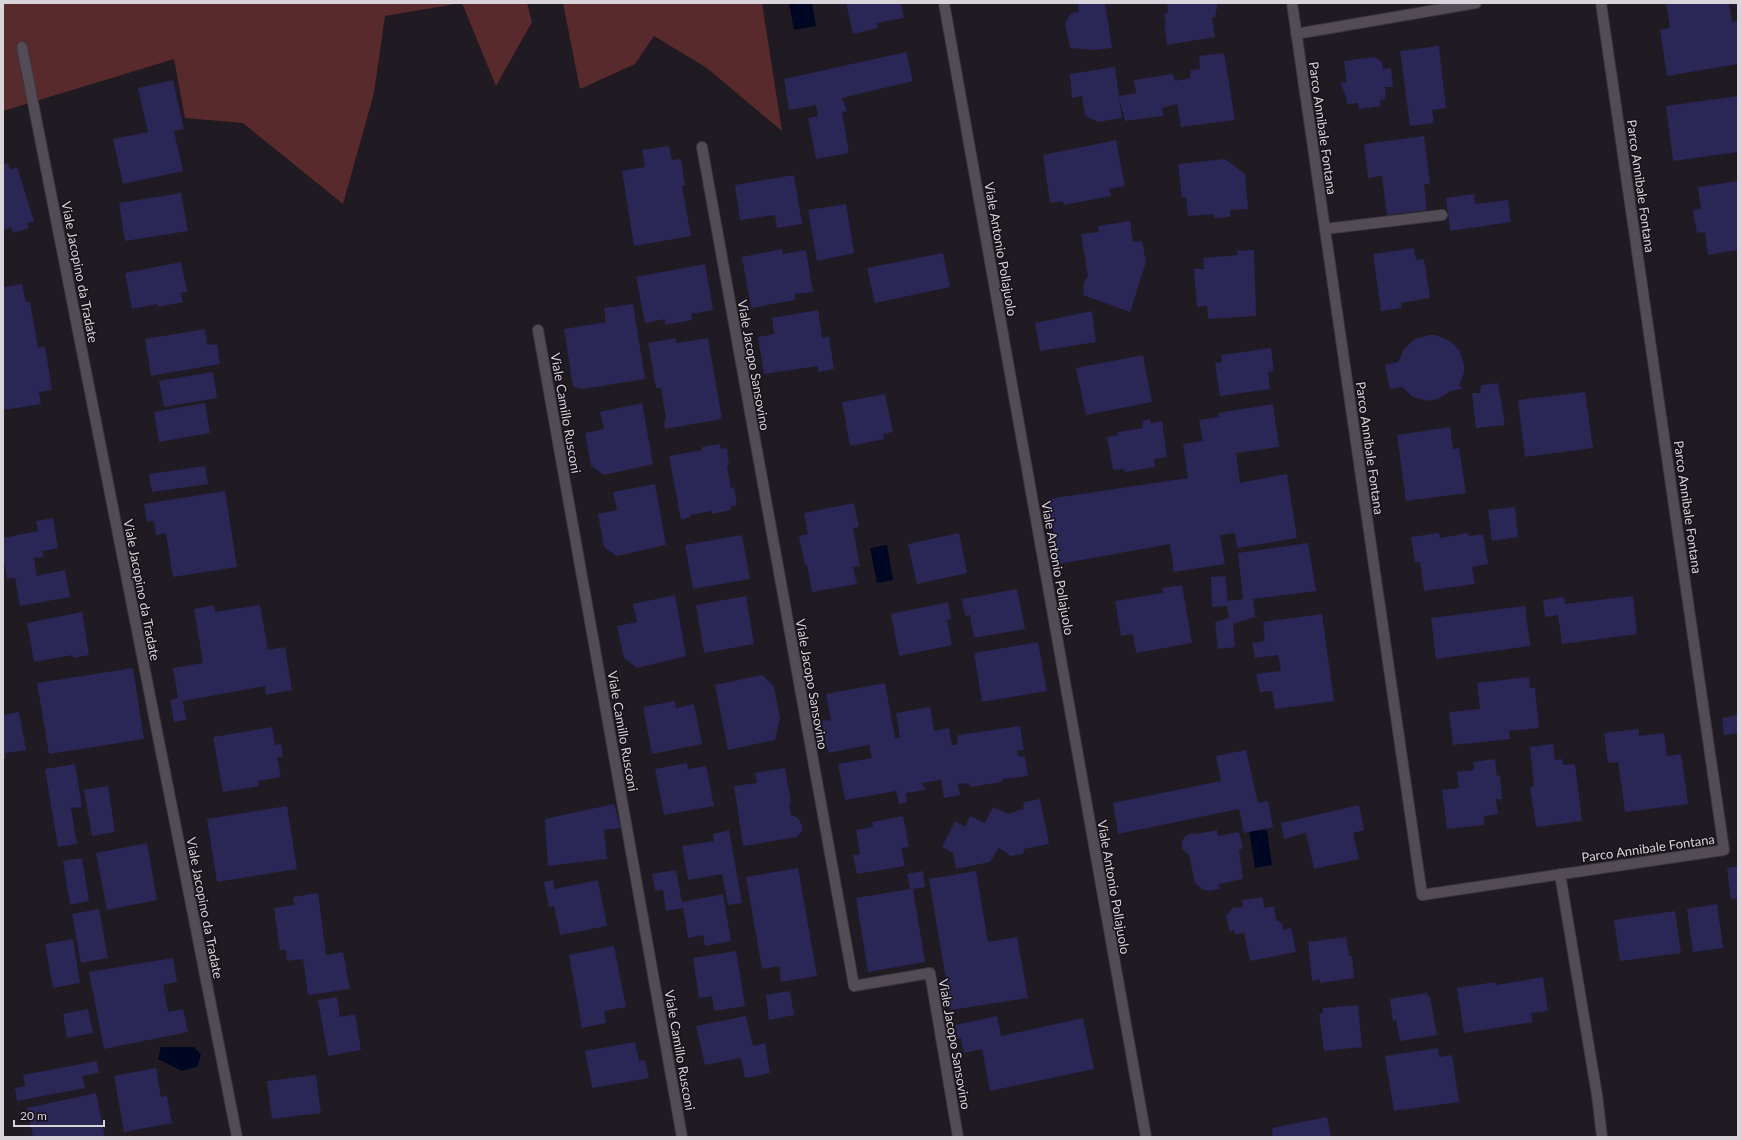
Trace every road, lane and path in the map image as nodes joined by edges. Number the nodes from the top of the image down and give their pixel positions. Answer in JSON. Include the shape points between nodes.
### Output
{"nodes":[{"id":1,"x":944,"y":3,"type":"edge"},
{"id":2,"x":1292,"y":3,"type":"edge"},
{"id":3,"x":1476,"y":3,"type":"edge"},
{"id":4,"x":1601,"y":3,"type":"edge"},
{"id":5,"x":1296,"y":34,"type":"junction"},
{"id":6,"x":22,"y":47,"type":"dead end"},
{"id":7,"x":702,"y":147,"type":"dead end"},
{"id":8,"x":1442,"y":215,"type":"dead end"},
{"id":9,"x":1325,"y":229,"type":"junction"},
{"id":10,"x":538,"y":330,"type":"dead end"},
{"id":11,"x":1560,"y":874,"type":"junction"},
{"id":12,"x":237,"y":1137,"type":"edge"},
{"id":13,"x":682,"y":1137,"type":"edge"},
{"id":14,"x":958,"y":1137,"type":"edge"},
{"id":15,"x":1146,"y":1137,"type":"edge"},
{"id":16,"x":1602,"y":1137,"type":"edge"}],
"edges":[{"from":1,"to":15,"type":"street","name":"Viale Antonio Pollajuolo"},
{"from":2,"to":5,"type":"street","name":"Parco Annibale Fontana"},
{"from":3,"to":5,"type":"street"},
{"from":4,"to":11,"type":"street","name":"Parco Annibale Fontana","via":[[1724,850]]},
{"from":5,"to":9,"type":"street","name":"Parco Annibale Fontana"},
{"from":6,"to":12,"type":"street","name":"Viale Jacopino da Tradate"},
{"from":7,"to":14,"type":"street","name":"Viale Jacopo Sansovino","via":[[854,986],[930,973]]},
{"from":8,"to":9,"type":"street"},
{"from":9,"to":11,"type":"street","name":"Parco Annibale Fontana","via":[[1422,895]]},
{"from":10,"to":13,"type":"street","name":"Viale Camillo Rusconi"},
{"from":11,"to":16,"type":"street"}]}
